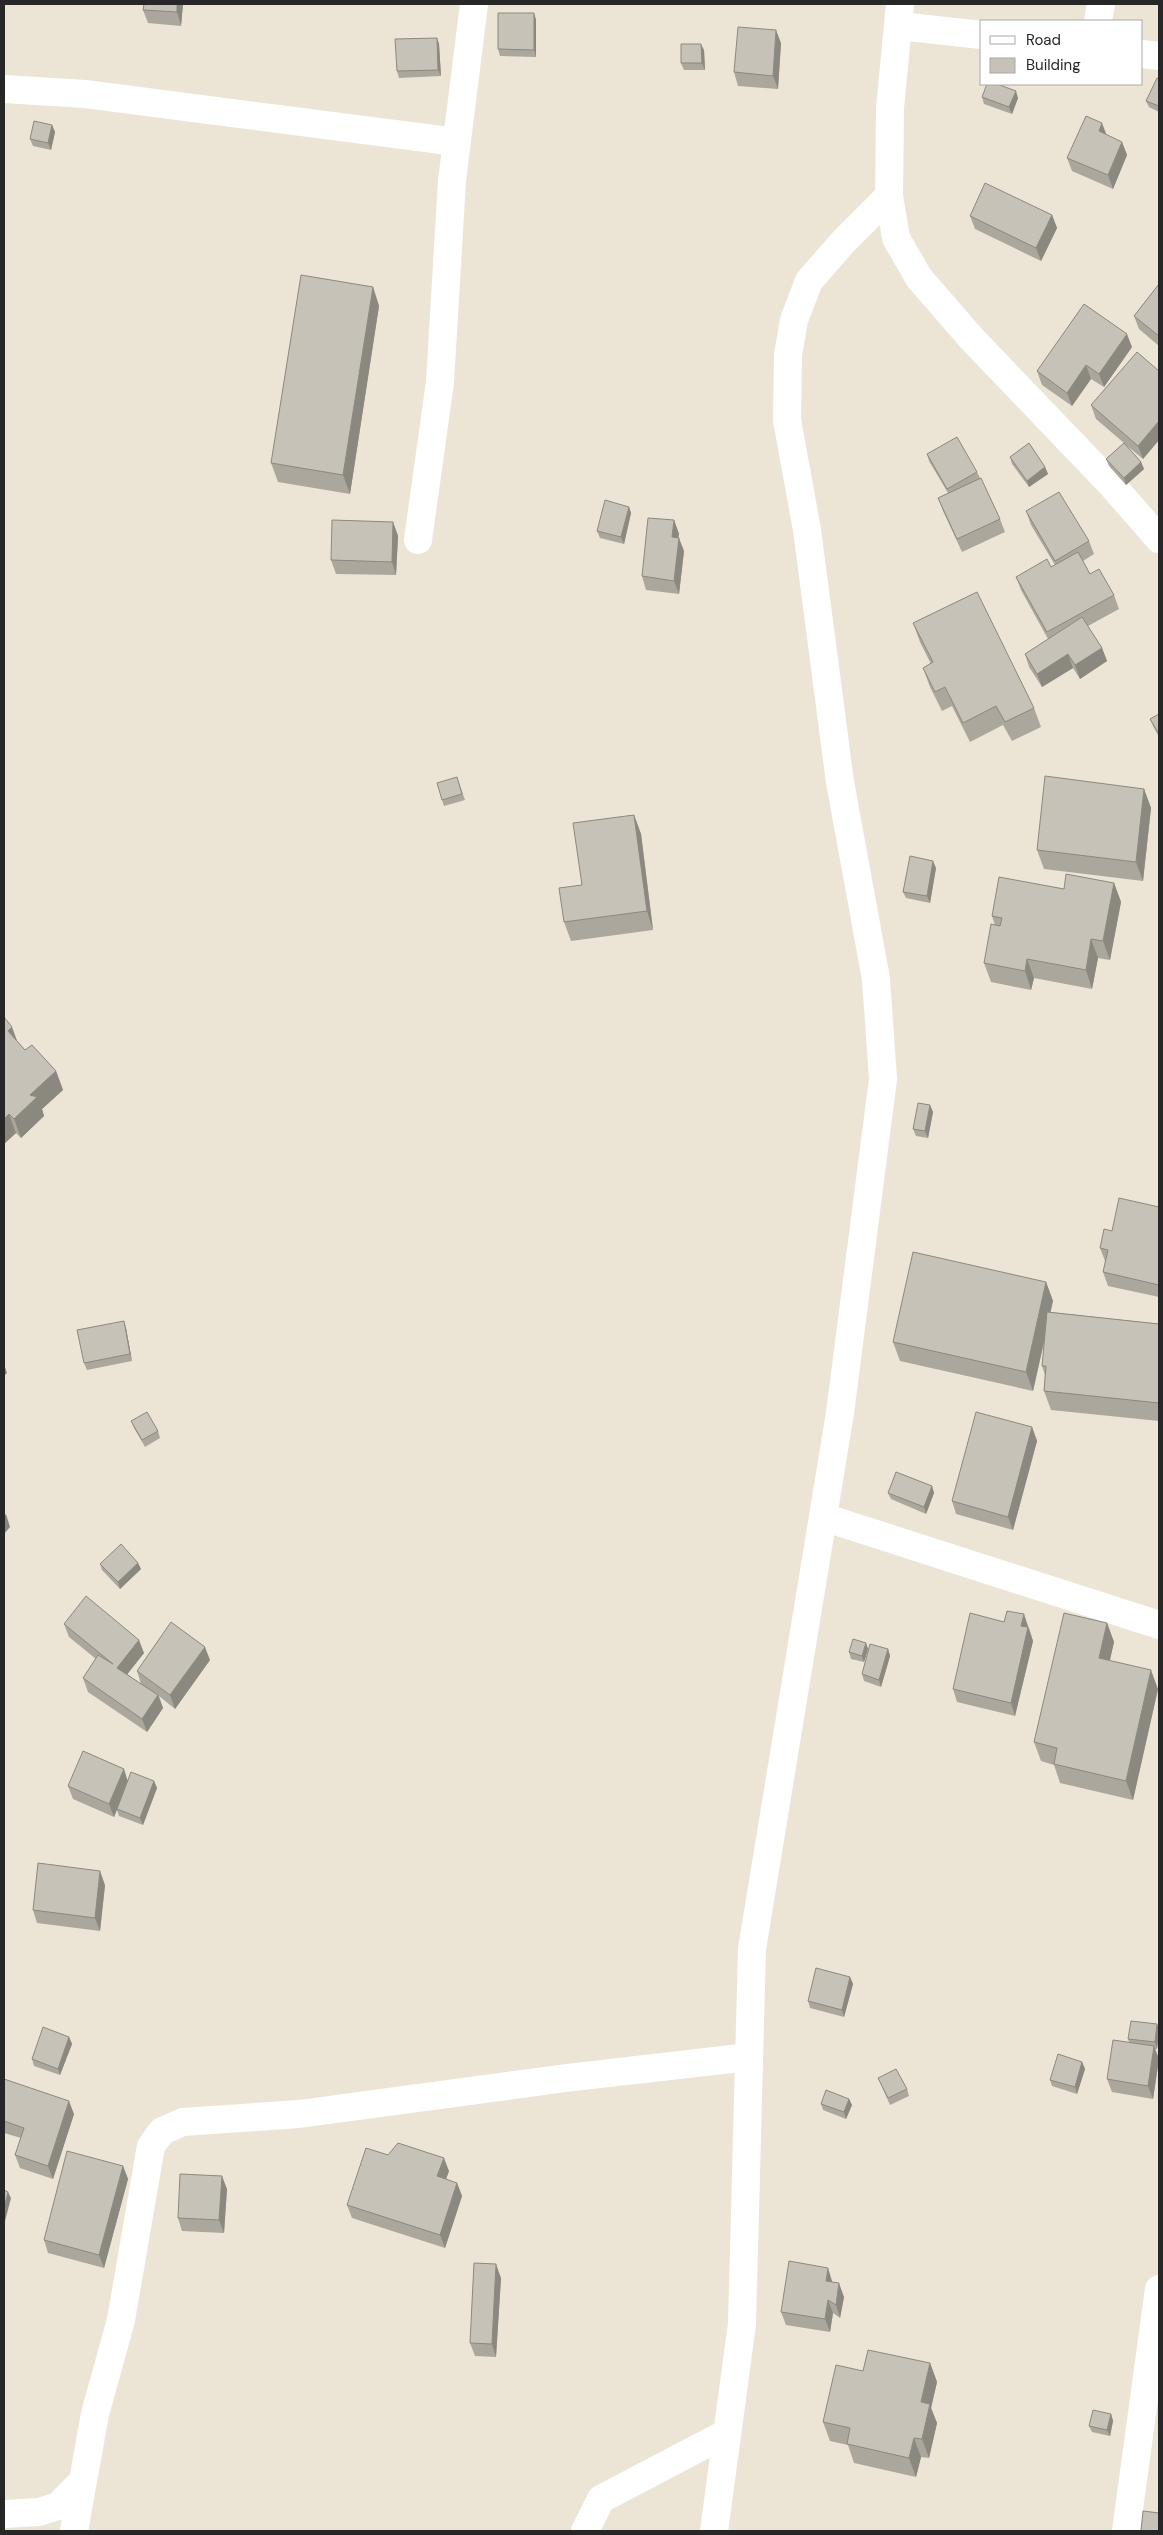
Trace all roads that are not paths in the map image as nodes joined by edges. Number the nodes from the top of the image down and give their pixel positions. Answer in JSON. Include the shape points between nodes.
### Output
{"nodes":[{"id":1,"x":474,"y":4,"type":"edge"},
{"id":2,"x":1101,"y":4,"type":"edge"},
{"id":3,"x":900,"y":15,"type":"edge"},
{"id":4,"x":1098,"y":20,"type":"edge"},
{"id":5,"x":980,"y":35,"type":"edge"},
{"id":6,"x":1143,"y":54,"type":"edge"},
{"id":7,"x":1159,"y":56,"type":"edge"},
{"id":8,"x":4,"y":89,"type":"edge"},
{"id":9,"x":457,"y":142,"type":"junction"},
{"id":10,"x":889,"y":196,"type":"junction"},
{"id":11,"x":1159,"y":539,"type":"edge"},
{"id":12,"x":418,"y":540,"type":"dead end"},
{"id":13,"x":823,"y":1517,"type":"junction"},
{"id":14,"x":1159,"y":1624,"type":"edge"},
{"id":15,"x":749,"y":2057,"type":"junction"},
{"id":16,"x":1159,"y":2289,"type":"edge"},
{"id":17,"x":727,"y":2433,"type":"junction"},
{"id":18,"x":82,"y":2482,"type":"junction"},
{"id":19,"x":4,"y":2514,"type":"edge"},
{"id":20,"x":74,"y":2531,"type":"edge"},
{"id":21,"x":585,"y":2531,"type":"edge"},
{"id":22,"x":714,"y":2531,"type":"edge"},
{"id":23,"x":1126,"y":2531,"type":"edge"}],
"edges":[{"from":1,"to":9,"type":"street"},
{"from":2,"to":4,"type":"street"},
{"from":3,"to":5,"type":"street"},
{"from":3,"to":10,"type":"street","via":[[890,108]]},
{"from":6,"to":7,"type":"street"},
{"from":8,"to":9,"type":"street","via":[[85,94]]},
{"from":9,"to":12,"type":"street","via":[[440,382]]},
{"from":10,"to":11,"type":"street","via":[[896,238],[919,278]]},
{"from":10,"to":13,"type":"street","via":[[809,281],[794,320],[788,355],[787,420],[807,530],[840,782],[876,979],[883,1079],[840,1413]]},
{"from":13,"to":14,"type":"street"},
{"from":13,"to":15,"type":"street","via":[[752,1949]]},
{"from":15,"to":17,"type":"street","via":[[742,2324]]},
{"from":15,"to":18,"type":"street","via":[[299,2114],[182,2122],[162,2131],[151,2146],[121,2320],[95,2414]]},
{"from":16,"to":23,"type":"street"},
{"from":17,"to":21,"type":"street","via":[[602,2499]]},
{"from":17,"to":22,"type":"street"},
{"from":18,"to":19,"type":"street","via":[[58,2506],[39,2512]]},
{"from":18,"to":20,"type":"street"}]}
